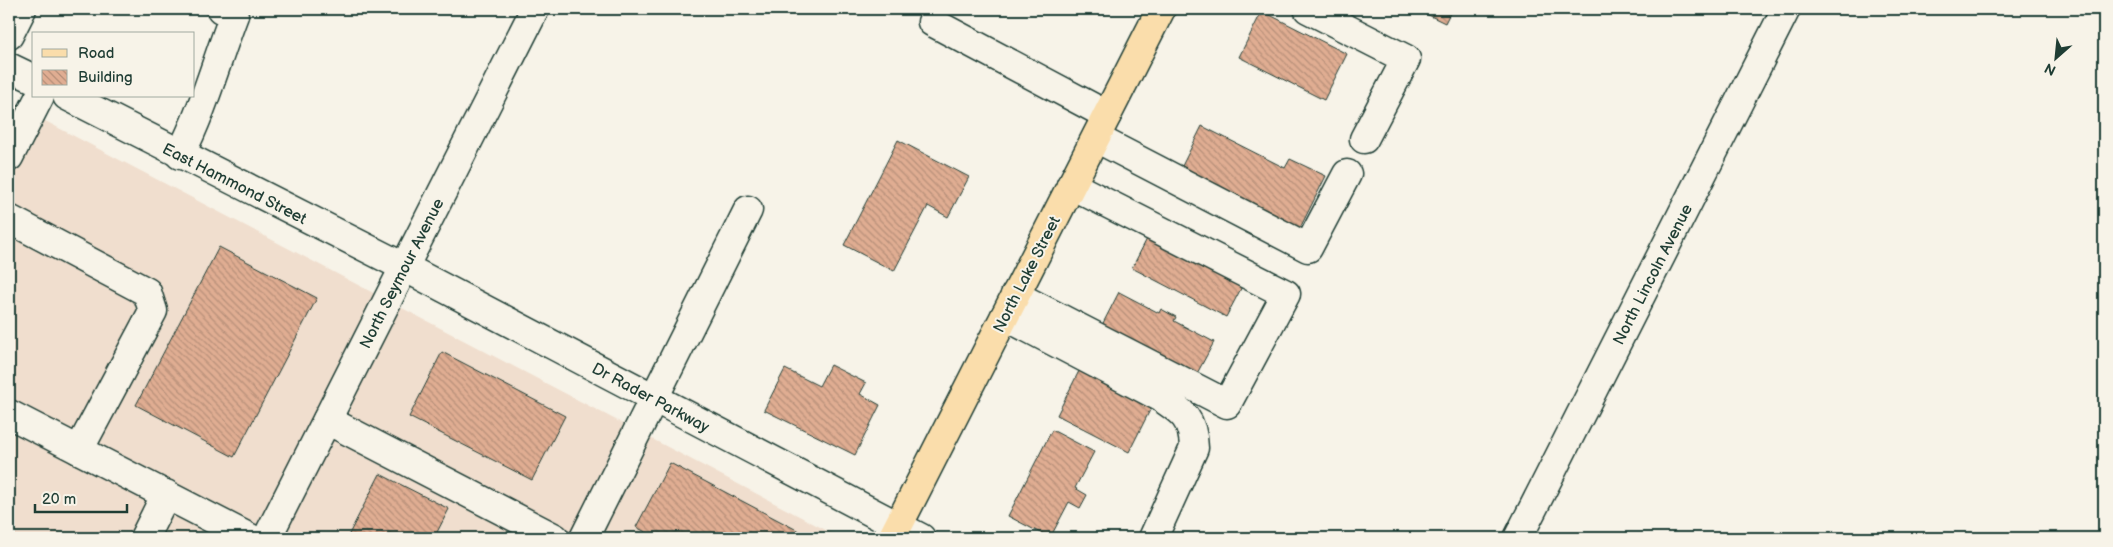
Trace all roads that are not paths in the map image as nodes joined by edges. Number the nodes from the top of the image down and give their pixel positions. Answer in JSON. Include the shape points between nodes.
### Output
{"nodes":[{"id":1,"x":22,"y":9,"type":"edge"},
{"id":2,"x":221,"y":9,"type":"edge"},
{"id":3,"x":535,"y":9,"type":"edge"},
{"id":4,"x":1161,"y":9,"type":"edge"},
{"id":5,"x":1308,"y":9,"type":"edge"},
{"id":6,"x":1786,"y":9,"type":"edge"},
{"id":7,"x":932,"y":22,"type":"dead end"},
{"id":8,"x":9,"y":35,"type":"edge"},
{"id":9,"x":9,"y":67,"type":"edge"},
{"id":10,"x":32,"y":79,"type":"edge"},
{"id":11,"x":39,"y":98,"type":"edge"},
{"id":12,"x":71,"y":98,"type":"edge"},
{"id":13,"x":1102,"y":127,"type":"junction"},
{"id":14,"x":1364,"y":139,"type":"dead end"},
{"id":15,"x":11,"y":149,"type":"edge"},
{"id":16,"x":180,"y":155,"type":"junction"},
{"id":17,"x":1347,"y":174,"type":"dead end"},
{"id":18,"x":1072,"y":185,"type":"junction"},
{"id":19,"x":748,"y":210,"type":"dead end"},
{"id":20,"x":9,"y":219,"type":"edge"},
{"id":21,"x":404,"y":267,"type":"junction"},
{"id":22,"x":1010,"y":306,"type":"junction"},
{"id":23,"x":654,"y":399,"type":"junction"},
{"id":24,"x":9,"y":414,"type":"edge"},
{"id":25,"x":327,"y":420,"type":"junction"},
{"id":26,"x":80,"y":450,"type":"junction"},
{"id":27,"x":166,"y":494,"type":"junction"},
{"id":28,"x":904,"y":534,"type":"edge"},
{"id":29,"x":144,"y":538,"type":"edge"},
{"id":30,"x":250,"y":538,"type":"edge"},
{"id":31,"x":267,"y":538,"type":"edge"},
{"id":32,"x":555,"y":538,"type":"edge"},
{"id":33,"x":584,"y":538,"type":"edge"},
{"id":34,"x":1153,"y":538,"type":"edge"},
{"id":35,"x":1518,"y":538,"type":"edge"}],
"edges":[{"from":1,"to":8,"type":"street"},
{"from":2,"to":16,"type":"street","via":[[234,15],[197,122]]},
{"from":3,"to":21,"type":"street","name":"North Seymour Avenue"},
{"from":4,"to":13,"type":"main road","name":"North Lake Street"},
{"from":5,"to":14,"type":"street","via":[[1406,59]]},
{"from":6,"to":35,"type":"street","name":"North Lincoln Avenue"},
{"from":7,"to":13,"type":"street"},
{"from":9,"to":10,"type":"street"},
{"from":11,"to":15,"type":"street"},
{"from":12,"to":16,"type":"street","name":"East Hammond Street"},
{"from":13,"to":17,"type":"street","via":[[1308,248]]},
{"from":13,"to":18,"type":"main road","name":"North Lake Street"},
{"from":16,"to":21,"type":"street","name":"East Hammond Street"},
{"from":18,"to":22,"type":"main road","name":"North Lake Street"},
{"from":18,"to":22,"type":"street","via":[[1286,294],[1227,404]]},
{"from":19,"to":23,"type":"street"},
{"from":20,"to":26,"type":"street","via":[[147,292],[153,311]]},
{"from":21,"to":23,"type":"street","name":"Dr Rader Parkway"},
{"from":21,"to":25,"type":"street","name":"North Seymour Avenue"},
{"from":22,"to":28,"type":"main road","name":"North Lake Street"},
{"from":22,"to":34,"type":"street","via":[[1183,412],[1193,433],[1194,448]]},
{"from":23,"to":28,"type":"street","name":"Dr Rader Parkway"},
{"from":23,"to":33,"type":"street"},
{"from":24,"to":26,"type":"street"},
{"from":25,"to":31,"type":"street","name":"North Seymour Avenue"},
{"from":25,"to":32,"type":"street"},
{"from":26,"to":27,"type":"street"},
{"from":27,"to":29,"type":"street"},
{"from":27,"to":30,"type":"street"}]}
